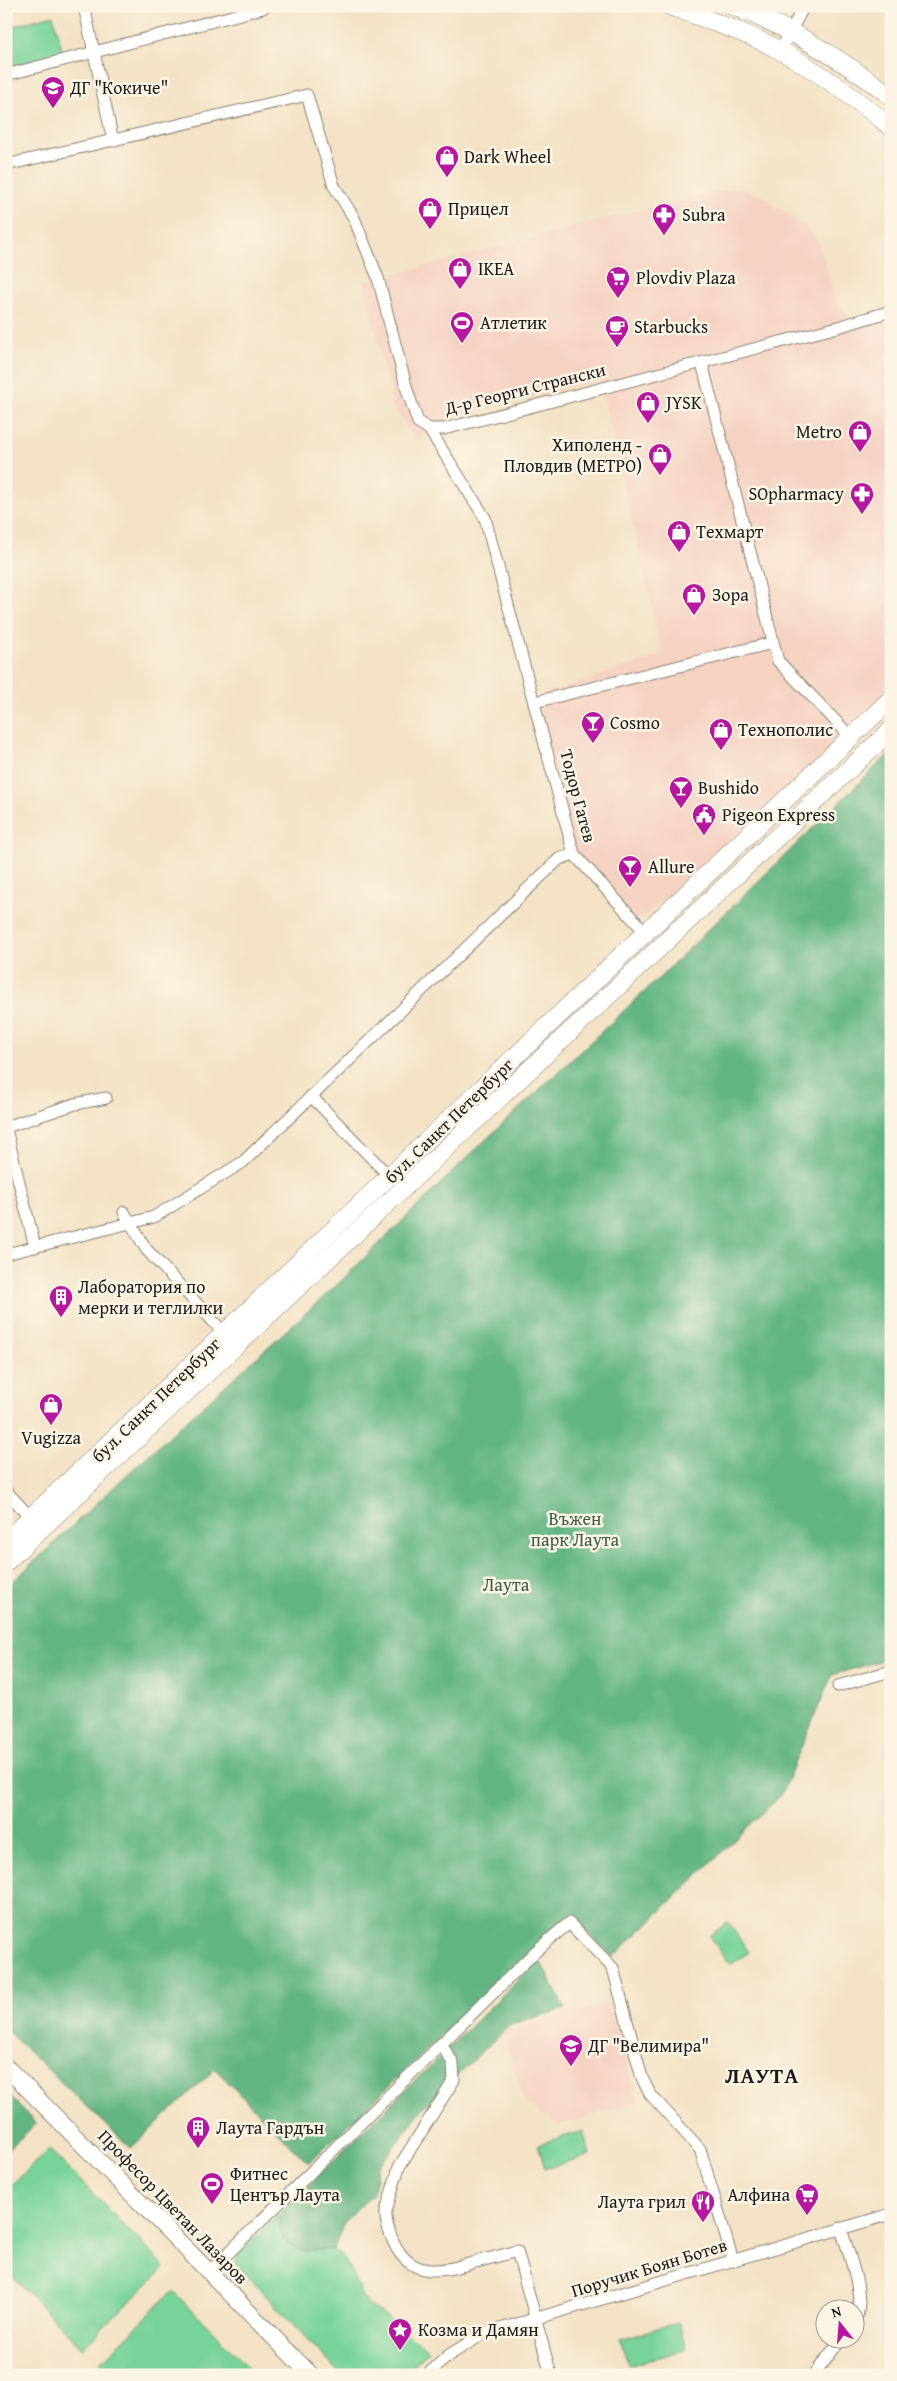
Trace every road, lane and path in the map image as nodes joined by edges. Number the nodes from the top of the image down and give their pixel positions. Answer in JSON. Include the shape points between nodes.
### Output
{"nodes":[{"id":1,"x":84,"y":6,"type":"edge"},
{"id":2,"x":670,"y":6,"type":"edge"},
{"id":3,"x":733,"y":6,"type":"edge"},
{"id":4,"x":804,"y":6,"type":"edge"},
{"id":5,"x":264,"y":8,"type":"dead end"},
{"id":6,"x":791,"y":31,"type":"junction"},
{"id":7,"x":780,"y":51,"type":"junction"},
{"id":8,"x":94,"y":52,"type":"junction"},
{"id":9,"x":6,"y":75,"type":"edge"},
{"id":10,"x":891,"y":96,"type":"edge"},
{"id":11,"x":891,"y":127,"type":"edge"},
{"id":12,"x":113,"y":141,"type":"junction"},
{"id":13,"x":6,"y":166,"type":"edge"},
{"id":14,"x":891,"y":311,"type":"edge"},
{"id":15,"x":702,"y":363,"type":"junction"},
{"id":16,"x":429,"y":429,"type":"junction"},
{"id":17,"x":772,"y":642,"type":"junction"},
{"id":18,"x":891,"y":699,"type":"edge"},
{"id":19,"x":535,"y":702,"type":"junction"},
{"id":20,"x":891,"y":730,"type":"edge"},
{"id":21,"x":851,"y":737,"type":"junction"},
{"id":22,"x":574,"y":854,"type":"junction"},
{"id":23,"x":646,"y":933,"type":"junction"},
{"id":24,"x":311,"y":1096,"type":"junction"},
{"id":25,"x":106,"y":1098,"type":"dead end"},
{"id":26,"x":6,"y":1128,"type":"edge"},
{"id":27,"x":390,"y":1177,"type":"junction"},
{"id":28,"x":124,"y":1212,"type":"dead end"},
{"id":29,"x":130,"y":1223,"type":"junction"},
{"id":30,"x":35,"y":1247,"type":"junction"},
{"id":31,"x":6,"y":1254,"type":"edge"},
{"id":32,"x":225,"y":1334,"type":"junction"},
{"id":33,"x":6,"y":1491,"type":"edge"},
{"id":34,"x":37,"y":1524,"type":"junction"},
{"id":35,"x":6,"y":1541,"type":"edge"},
{"id":36,"x":6,"y":1562,"type":"edge"},
{"id":37,"x":891,"y":1671,"type":"edge"},
{"id":38,"x":838,"y":1686,"type":"dead end"},
{"id":39,"x":441,"y":2044,"type":"junction"},
{"id":40,"x":6,"y":2067,"type":"edge"},
{"id":41,"x":891,"y":2214,"type":"edge"},
{"id":42,"x":841,"y":2228,"type":"junction"},
{"id":43,"x":733,"y":2261,"type":"junction"},
{"id":44,"x":208,"y":2273,"type":"junction"},
{"id":45,"x":860,"y":2298,"type":"edge"},
{"id":46,"x":536,"y":2320,"type":"junction"},
{"id":47,"x":834,"y":2348,"type":"edge"},
{"id":48,"x":311,"y":2375,"type":"edge"},
{"id":49,"x":428,"y":2375,"type":"edge"},
{"id":50,"x":551,"y":2375,"type":"edge"},
{"id":51,"x":814,"y":2375,"type":"edge"}],
"edges":[{"from":1,"to":8,"type":"street"},
{"from":2,"to":7,"type":"main road","via":[[751,36]]},
{"from":3,"to":6,"type":"main road"},
{"from":4,"to":6,"type":"street"},
{"from":5,"to":8,"type":"street"},
{"from":6,"to":7,"type":"street"},
{"from":6,"to":10,"type":"main road"},
{"from":7,"to":11,"type":"main road","via":[[853,96]]},
{"from":8,"to":9,"type":"street"},
{"from":8,"to":12,"type":"street"},
{"from":12,"to":13,"type":"street"},
{"from":12,"to":16,"type":"street","name":"Д-р Георги Странски","via":[[307,95],[334,186],[354,218],[378,278],[418,422]]},
{"from":14,"to":15,"type":"street","name":"Д-р Георги Странски"},
{"from":15,"to":16,"type":"street","name":"Д-р Георги Странски","via":[[444,429]]},
{"from":15,"to":17,"type":"street"},
{"from":16,"to":19,"type":"street","name":"Тодор Гатев","via":[[485,518]]},
{"from":17,"to":19,"type":"street"},
{"from":17,"to":21,"type":"street","via":[[778,661]]},
{"from":18,"to":21,"type":"main road","name":"бул. Санкт Петербург"},
{"from":19,"to":22,"type":"street","name":"Тодор Гатев"},
{"from":20,"to":34,"type":"main road","name":"бул. Санкт Петербург"},
{"from":21,"to":23,"type":"main road","name":"бул. Санкт Петербург"},
{"from":22,"to":23,"type":"street","name":"Тодор Гатев"},
{"from":22,"to":24,"type":"street","via":[[559,859]]},
{"from":23,"to":27,"type":"main road","name":"бул. Санкт Петербург"},
{"from":24,"to":27,"type":"street"},
{"from":24,"to":29,"type":"street","via":[[243,1162],[154,1217]]},
{"from":25,"to":26,"type":"street","via":[[75,1104]]},
{"from":26,"to":30,"type":"street"},
{"from":27,"to":32,"type":"main road","name":"бул. Санкт Петербург"},
{"from":28,"to":29,"type":"street"},
{"from":29,"to":30,"type":"street"},
{"from":29,"to":32,"type":"street","via":[[146,1249]]},
{"from":30,"to":31,"type":"street"},
{"from":32,"to":34,"type":"main road","name":"бул. Санкт Петербург"},
{"from":33,"to":34,"type":"street"},
{"from":34,"to":35,"type":"main road","name":"бул. Санкт Петербург"},
{"from":34,"to":36,"type":"main road","name":"бул. Санкт Петербург"},
{"from":37,"to":38,"type":"street"},
{"from":39,"to":43,"type":"street","via":[[569,1922],[613,1968],[642,2078],[650,2094],[704,2157]]},
{"from":39,"to":44,"type":"street"},
{"from":39,"to":46,"type":"street","via":[[453,2063],[454,2080],[399,2167],[385,2218],[389,2232],[404,2258],[427,2270],[443,2271],[517,2251]]},
{"from":40,"to":44,"type":"street","name":"Професор Цветан Лазаров"},
{"from":41,"to":42,"type":"street","name":"Поручик Боян Ботев"},
{"from":42,"to":43,"type":"street","name":"Поручик Боян Ботев"},
{"from":42,"to":45,"type":"street"},
{"from":43,"to":46,"type":"street","name":"Поручик Боян Ботев"},
{"from":44,"to":48,"type":"street","name":"Професор Цветан Лазаров"},
{"from":46,"to":49,"type":"street","name":"Поручик Боян Ботев","via":[[483,2334],[450,2355]]},
{"from":46,"to":50,"type":"street"},
{"from":47,"to":51,"type":"street"}]}
